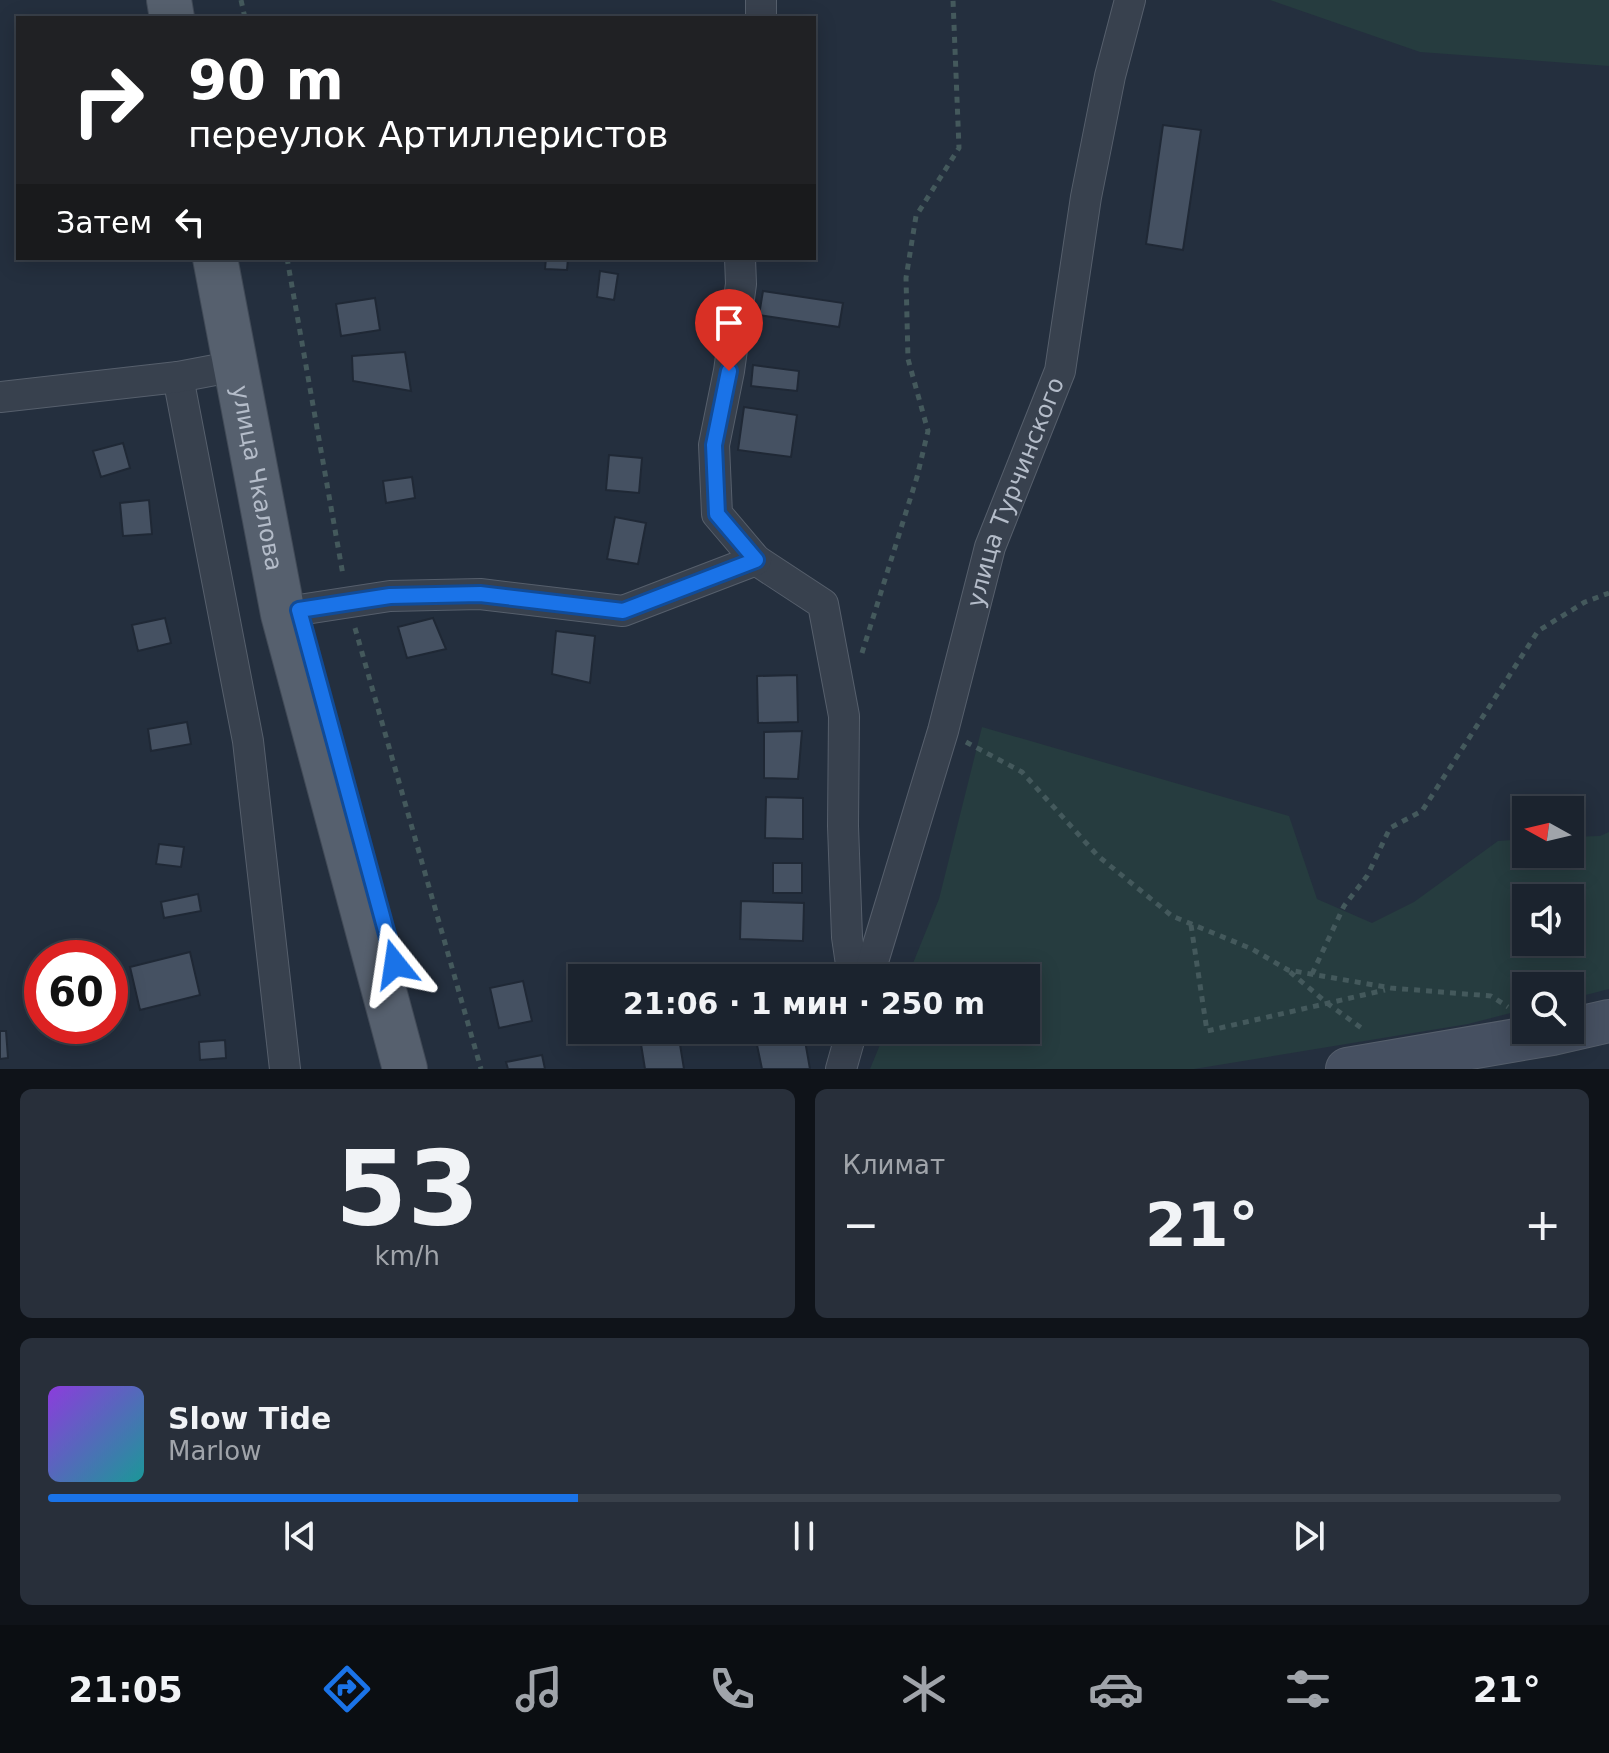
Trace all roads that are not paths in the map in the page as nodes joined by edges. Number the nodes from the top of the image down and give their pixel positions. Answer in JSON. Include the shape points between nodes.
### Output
{"nodes":[{"id":1,"x":1130,"y":0,"type":"edge"},
{"id":2,"x":216,"y":260,"type":"edge"},
{"id":3,"x":232,"y":260,"type":"edge"},
{"id":4,"x":740,"y":260,"type":"edge"},
{"id":5,"x":244,"y":364,"type":"junction"},
{"id":6,"x":178,"y":377,"type":"junction"},
{"id":7,"x":0,"y":397,"type":"edge"},
{"id":8,"x":756,"y":560,"type":"junction"},
{"id":9,"x":291,"y":612,"type":"junction"},
{"id":10,"x":851,"y":964,"type":"edge"},
{"id":11,"x":872,"y":964,"type":"edge"},
{"id":12,"x":1609,"y":1021,"type":"edge"},
{"id":13,"x":848,"y":1044,"type":"edge"},
{"id":14,"x":285,"y":1069,"type":"edge"},
{"id":15,"x":405,"y":1069,"type":"edge"},
{"id":16,"x":422,"y":1069,"type":"edge"},
{"id":17,"x":841,"y":1069,"type":"edge"},
{"id":18,"x":1347,"y":1069,"type":"edge"}],
"edges":[{"from":1,"to":11,"type":"street","name":"улица Турчинского","via":[[1086,197],[1060,371],[990,547],[943,731]]},
{"from":2,"to":5,"type":"main road","name":"улица Чкалова"},
{"from":3,"to":5,"type":"main road","name":"улица Чкалова"},
{"from":4,"to":8,"type":"street","via":[[729,371],[714,445],[717,514]]},
{"from":5,"to":6,"type":"street"},
{"from":5,"to":9,"type":"main road","name":"улица Чкалова"},
{"from":6,"to":7,"type":"street"},
{"from":6,"to":14,"type":"street","via":[[248,741]]},
{"from":8,"to":9,"type":"street","via":[[623,611],[480,594],[390,596]]},
{"from":8,"to":10,"type":"street","via":[[823,604],[844,716],[843,826]]},
{"from":9,"to":15,"type":"main road","name":"улица Чкалова"},
{"from":9,"to":16,"type":"main road","name":"улица Чкалова"},
{"from":12,"to":18,"type":"main road"},
{"from":13,"to":17,"type":"street"}]}
